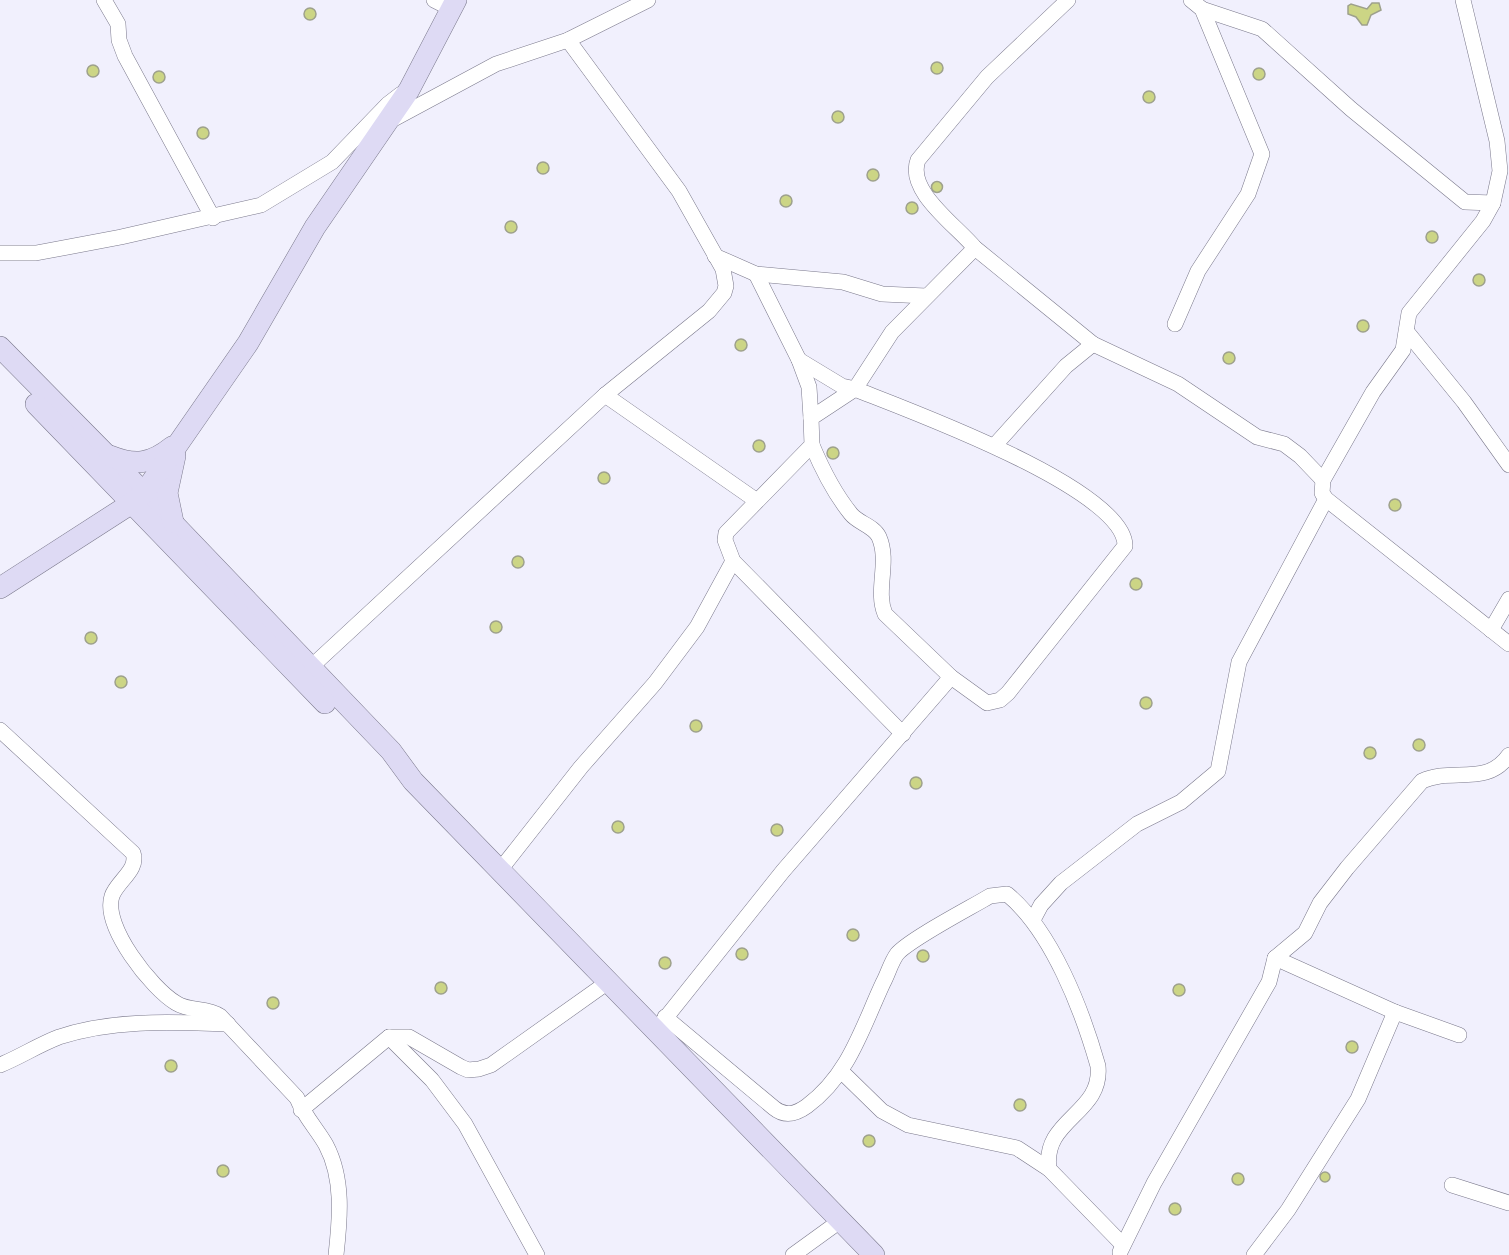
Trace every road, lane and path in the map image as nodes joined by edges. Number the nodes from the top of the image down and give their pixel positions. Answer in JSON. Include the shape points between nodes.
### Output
{"nodes":[{"id":1,"x":104,"y":0,"type":"edge"},
{"id":2,"x":648,"y":0,"type":"edge"},
{"id":3,"x":1068,"y":0,"type":"edge"},
{"id":4,"x":1463,"y":0,"type":"edge"},
{"id":5,"x":447,"y":3,"type":"edge"},
{"id":6,"x":1196,"y":5,"type":"edge"},
{"id":7,"x":568,"y":40,"type":"junction"},
{"id":8,"x":409,"y":90,"type":"junction"},
{"id":9,"x":388,"y":122,"type":"junction"},
{"id":10,"x":1500,"y":193,"type":"edge"},
{"id":11,"x":213,"y":218,"type":"junction"},
{"id":12,"x":975,"y":248,"type":"junction"},
{"id":13,"x":0,"y":253,"type":"edge"},
{"id":14,"x":715,"y":256,"type":"junction"},
{"id":15,"x":756,"y":274,"type":"junction"},
{"id":16,"x":926,"y":296,"type":"junction"},
{"id":17,"x":1175,"y":324,"type":"dead end"},
{"id":18,"x":1407,"y":332,"type":"junction"},
{"id":19,"x":1093,"y":344,"type":"junction"},
{"id":20,"x":0,"y":347,"type":"edge"},
{"id":21,"x":799,"y":360,"type":"junction"},
{"id":22,"x":0,"y":366,"type":"edge"},
{"id":23,"x":855,"y":388,"type":"junction"},
{"id":24,"x":605,"y":395,"type":"junction"},
{"id":25,"x":810,"y":418,"type":"junction"},
{"id":26,"x":179,"y":441,"type":"junction"},
{"id":27,"x":812,"y":445,"type":"junction"},
{"id":28,"x":995,"y":446,"type":"junction"},
{"id":29,"x":106,"y":454,"type":"junction"},
{"id":30,"x":1509,"y":465,"type":"edge"},
{"id":31,"x":1323,"y":480,"type":"junction"},
{"id":32,"x":138,"y":498,"type":"junction"},
{"id":33,"x":1326,"y":499,"type":"junction"},
{"id":34,"x":757,"y":501,"type":"junction"},
{"id":35,"x":173,"y":523,"type":"junction"},
{"id":36,"x":733,"y":561,"type":"junction"},
{"id":37,"x":0,"y":588,"type":"edge"},
{"id":38,"x":1509,"y":599,"type":"edge"},
{"id":39,"x":1491,"y":630,"type":"junction"},
{"id":40,"x":1509,"y":644,"type":"edge"},
{"id":41,"x":307,"y":674,"type":"junction"},
{"id":42,"x":951,"y":677,"type":"junction"},
{"id":43,"x":0,"y":730,"type":"edge"},
{"id":44,"x":903,"y":734,"type":"junction"},
{"id":45,"x":1509,"y":755,"type":"edge"},
{"id":46,"x":500,"y":870,"type":"junction"},
{"id":47,"x":1033,"y":920,"type":"junction"},
{"id":48,"x":1275,"y":958,"type":"junction"},
{"id":49,"x":608,"y":982,"type":"junction"},
{"id":50,"x":1395,"y":1012,"type":"junction"},
{"id":51,"x":228,"y":1024,"type":"junction"},
{"id":52,"x":661,"y":1024,"type":"junction"},
{"id":53,"x":1459,"y":1035,"type":"dead end"},
{"id":54,"x":389,"y":1037,"type":"junction"},
{"id":55,"x":0,"y":1065,"type":"edge"},
{"id":56,"x":842,"y":1071,"type":"junction"},
{"id":57,"x":301,"y":1110,"type":"junction"},
{"id":58,"x":1049,"y":1169,"type":"junction"},
{"id":59,"x":1452,"y":1185,"type":"dead end"},
{"id":60,"x":1509,"y":1203,"type":"edge"},
{"id":61,"x":840,"y":1221,"type":"junction"},
{"id":62,"x":1121,"y":1250,"type":"edge"},
{"id":63,"x":336,"y":1255,"type":"edge"},
{"id":64,"x":537,"y":1255,"type":"edge"},
{"id":65,"x":793,"y":1255,"type":"edge"},
{"id":66,"x":874,"y":1255,"type":"edge"},
{"id":67,"x":1254,"y":1255,"type":"edge"}],
"edges":[{"from":1,"to":11,"type":"street","via":[[117,20],[122,51]]},
{"from":2,"to":7,"type":"street"},
{"from":3,"to":12,"type":"street","via":[[987,78],[915,167],[924,195]]},
{"from":4,"to":10,"type":"street","via":[[1497,141]]},
{"from":5,"to":8,"type":"street"},
{"from":6,"to":10,"type":"street","via":[[1262,29],[1351,109],[1465,202]]},
{"from":6,"to":17,"type":"street","via":[[1262,154],[1248,194],[1198,271]]},
{"from":7,"to":9,"type":"street","via":[[496,64]]},
{"from":7,"to":14,"type":"street","via":[[679,191]]},
{"from":8,"to":9,"type":"street"},
{"from":8,"to":11,"type":"street","via":[[387,104],[332,162],[261,205]]},
{"from":9,"to":26,"type":"street","via":[[315,227],[248,343]]},
{"from":10,"to":18,"type":"street","via":[[1483,221],[1408,313]]},
{"from":11,"to":13,"type":"street","via":[[36,253]]},
{"from":12,"to":16,"type":"street"},
{"from":12,"to":19,"type":"street"},
{"from":14,"to":15,"type":"street"},
{"from":14,"to":24,"type":"street","via":[[726,279],[721,299]]},
{"from":15,"to":16,"type":"street","via":[[843,282],[882,294]]},
{"from":15,"to":21,"type":"street"},
{"from":16,"to":23,"type":"street","via":[[892,332]]},
{"from":18,"to":30,"type":"street"},
{"from":18,"to":31,"type":"street","via":[[1403,350],[1373,392]]},
{"from":19,"to":28,"type":"street","via":[[1066,366]]},
{"from":19,"to":31,"type":"street","via":[[1178,384],[1257,437],[1284,444]]},
{"from":20,"to":29,"type":"street"},
{"from":21,"to":23,"type":"street","via":[[842,386]]},
{"from":21,"to":25,"type":"street","via":[[809,387]]},
{"from":22,"to":32,"type":"street"},
{"from":23,"to":25,"type":"street"},
{"from":23,"to":28,"type":"street"},
{"from":24,"to":34,"type":"street"},
{"from":24,"to":41,"type":"street"},
{"from":25,"to":27,"type":"street"},
{"from":26,"to":29,"type":"street","via":[[161,456],[140,464]]},
{"from":26,"to":32,"type":"street"},
{"from":26,"to":35,"type":"street","via":[[167,493]]},
{"from":27,"to":34,"type":"street"},
{"from":27,"to":42,"type":"street","via":[[824,474],[852,515],[879,539],[883,566],[881,604],[885,614]]},
{"from":28,"to":42,"type":"street","via":[[1107,511],[1122,530],[1125,546],[1000,700],[981,700]]},
{"from":29,"to":32,"type":"street"},
{"from":31,"to":33,"type":"street","via":[[1322,493]]},
{"from":32,"to":35,"type":"street"},
{"from":32,"to":37,"type":"street"},
{"from":32,"to":41,"type":"street"},
{"from":33,"to":39,"type":"street"},
{"from":33,"to":47,"type":"street","via":[[1239,662],[1218,771],[1181,802],[1137,824],[1061,883]]},
{"from":34,"to":36,"type":"street","via":[[726,533]]},
{"from":35,"to":41,"type":"street"},
{"from":36,"to":44,"type":"street"},
{"from":36,"to":46,"type":"street","via":[[691,636]]},
{"from":38,"to":39,"type":"street"},
{"from":39,"to":40,"type":"street"},
{"from":41,"to":46,"type":"street","via":[[391,751],[413,781]]},
{"from":42,"to":44,"type":"street"},
{"from":43,"to":51,"type":"street","via":[[133,853],[133,867],[117,886],[110,904],[135,963],[178,1005],[211,1011]]},
{"from":44,"to":52,"type":"street","via":[[783,871]]},
{"from":45,"to":48,"type":"street","via":[[1498,768],[1487,773],[1432,776],[1422,781],[1320,903],[1305,933]]},
{"from":46,"to":49,"type":"street"},
{"from":47,"to":56,"type":"street","via":[[1002,892],[900,951],[871,1008],[855,1051]]},
{"from":47,"to":58,"type":"street","via":[[1072,990],[1100,1078],[1093,1096],[1056,1133],[1047,1154]]},
{"from":48,"to":50,"type":"street"},
{"from":48,"to":62,"type":"street","via":[[1269,982],[1154,1183]]},
{"from":49,"to":52,"type":"street"},
{"from":49,"to":54,"type":"street","via":[[479,1070],[461,1067],[409,1037]]},
{"from":50,"to":53,"type":"street"},
{"from":50,"to":67,"type":"street","via":[[1358,1099],[1288,1210]]},
{"from":51,"to":55,"type":"street","via":[[155,1022],[92,1028],[58,1038]]},
{"from":51,"to":57,"type":"street","via":[[297,1098]]},
{"from":52,"to":56,"type":"street","via":[[780,1113],[803,1108]]},
{"from":52,"to":61,"type":"street"},
{"from":54,"to":57,"type":"street"},
{"from":54,"to":64,"type":"street","via":[[432,1080],[465,1124]]},
{"from":56,"to":58,"type":"street","via":[[882,1111],[908,1125],[1017,1148]]},
{"from":57,"to":63,"type":"street","via":[[327,1146],[340,1192]]},
{"from":58,"to":62,"type":"street"},
{"from":59,"to":60,"type":"street"},
{"from":61,"to":65,"type":"street"},
{"from":61,"to":66,"type":"street"}]}
